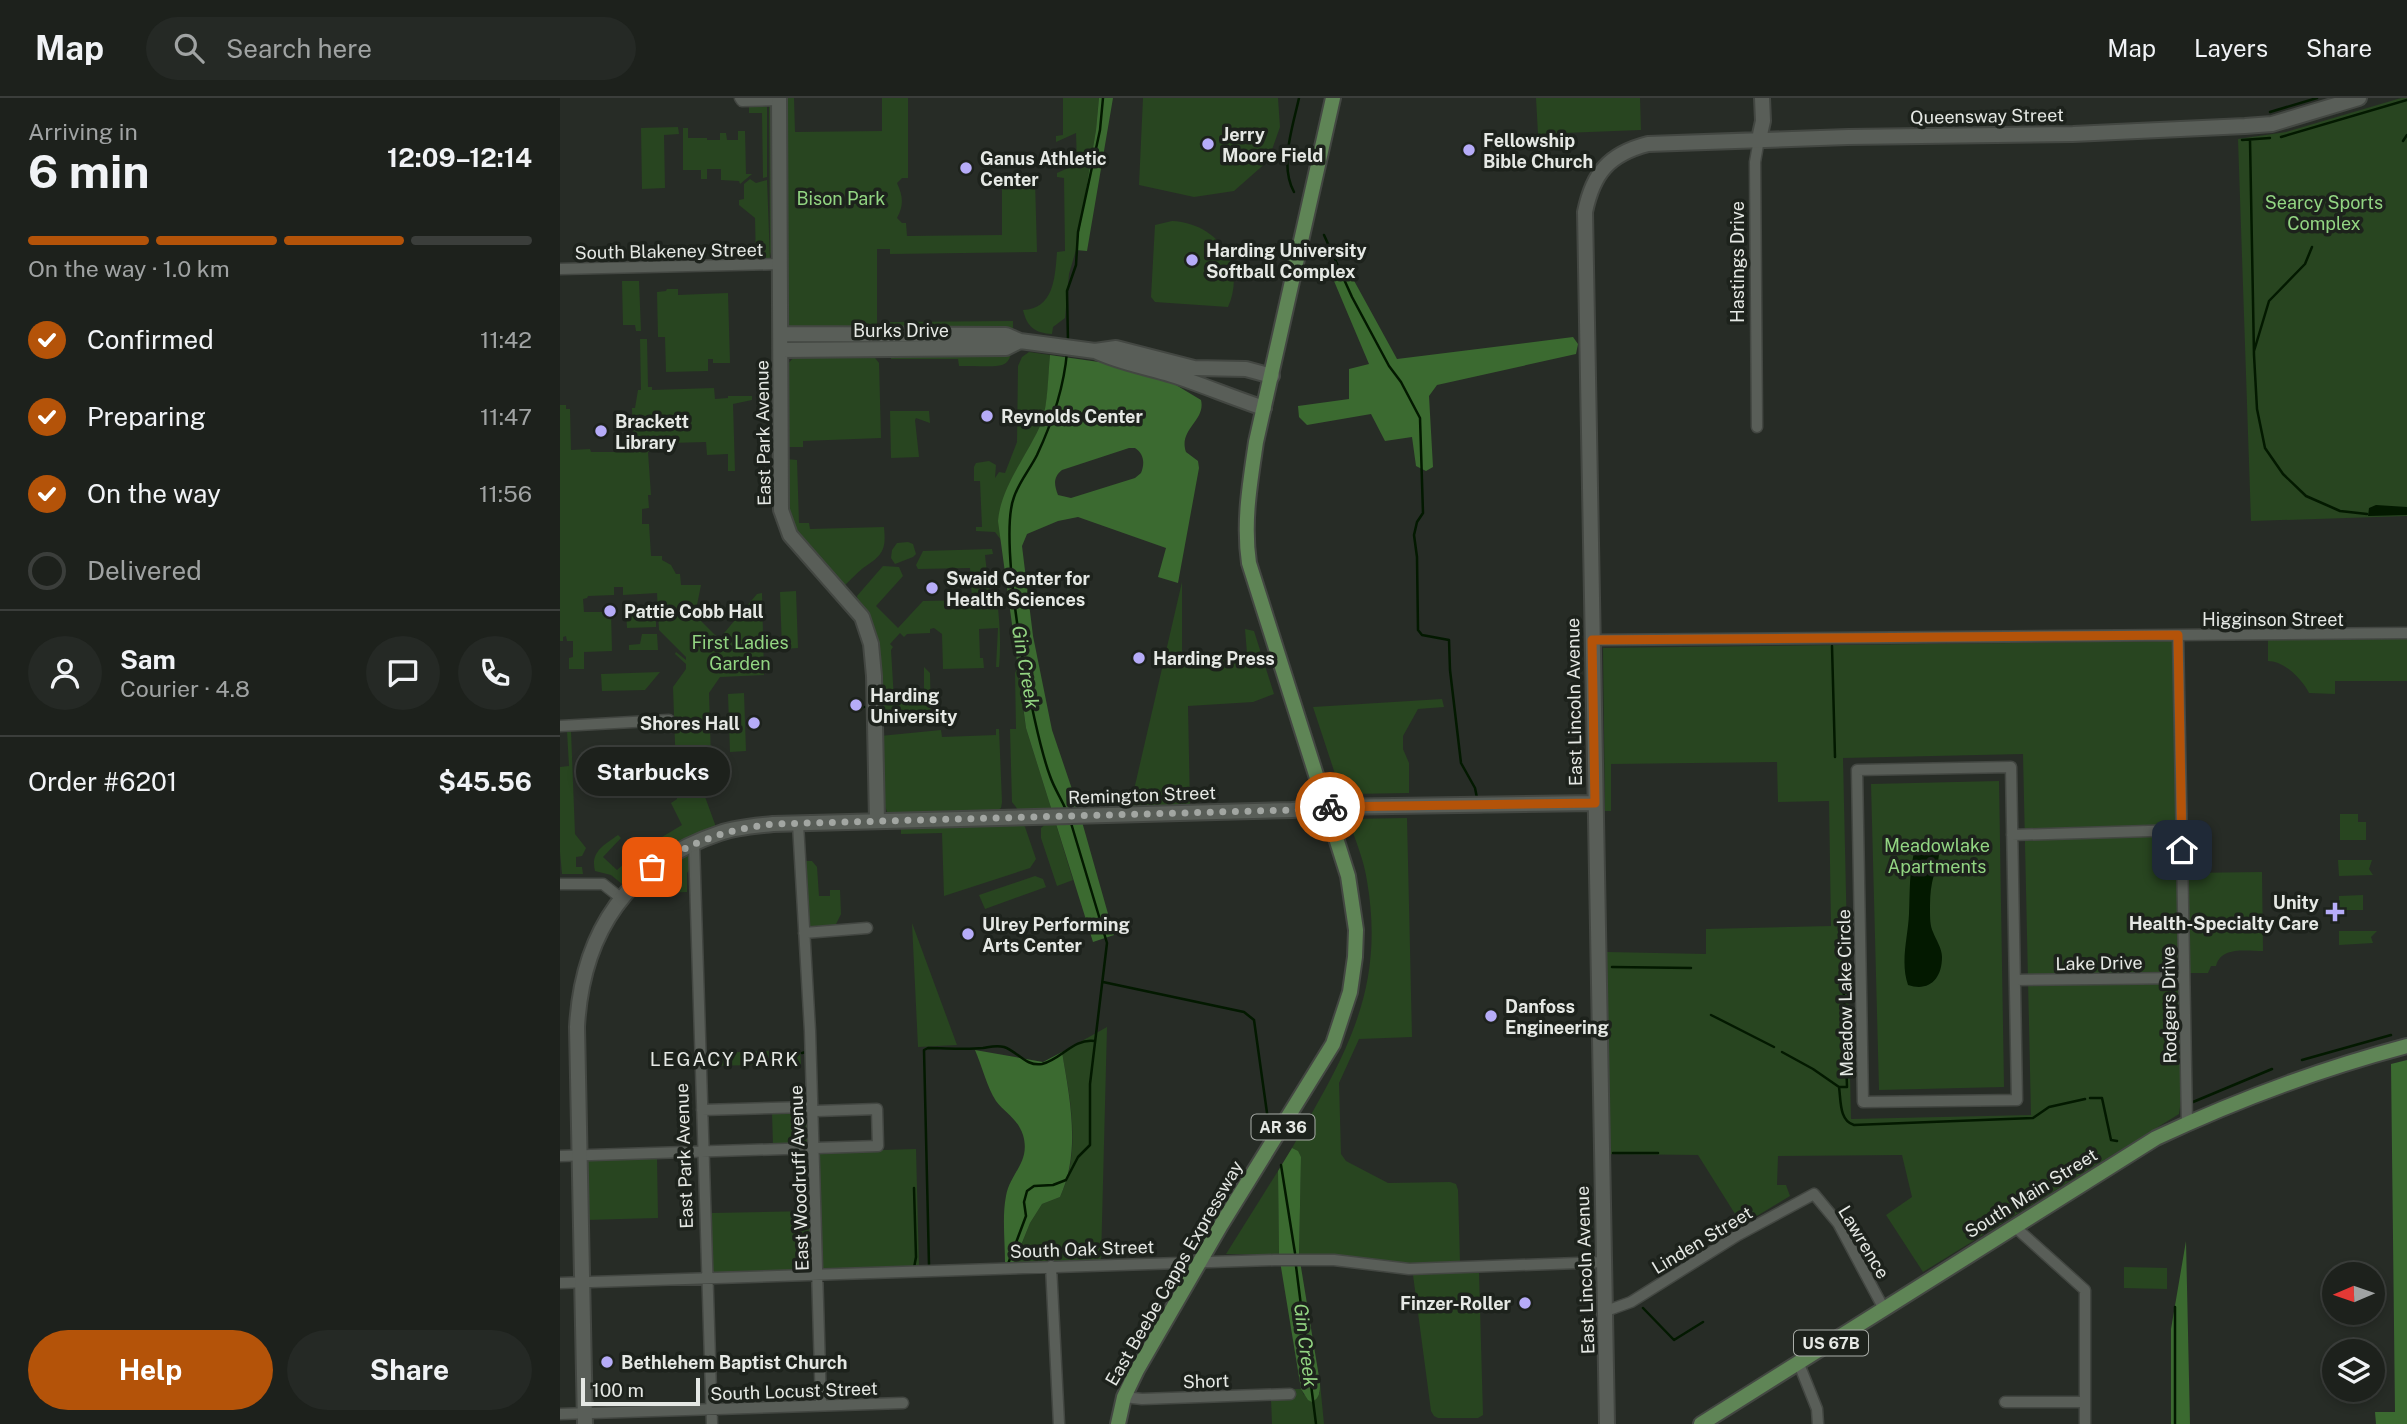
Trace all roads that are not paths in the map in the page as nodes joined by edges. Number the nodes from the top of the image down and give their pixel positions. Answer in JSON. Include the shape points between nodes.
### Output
{"nodes":[{"id":1,"x":740,"y":98,"type":"edge"},
{"id":2,"x":1333,"y":98,"type":"edge"},
{"id":3,"x":1762,"y":98,"type":"edge"},
{"id":4,"x":2360,"y":98,"type":"edge"},
{"id":5,"x":779,"y":99,"type":"edge"},
{"id":6,"x":1759,"y":139,"type":"junction"},
{"id":7,"x":1614,"y":157,"type":"joint"},
{"id":8,"x":780,"y":264,"type":"junction"},
{"id":9,"x":560,"y":269,"type":"edge"},
{"id":10,"x":781,"y":334,"type":"junction"},
{"id":11,"x":1020,"y":341,"type":"junction"},
{"id":12,"x":781,"y":350,"type":"junction"},
{"id":13,"x":1095,"y":351,"type":"junction"},
{"id":14,"x":1272,"y":376,"type":"junction"},
{"id":15,"x":1264,"y":408,"type":"junction"},
{"id":16,"x":1758,"y":427,"type":"dead end"},
{"id":17,"x":2407,"y":633,"type":"edge"},
{"id":18,"x":2178,"y":635,"type":"junction"},
{"id":19,"x":1592,"y":640,"type":"junction"},
{"id":20,"x":669,"y":720,"type":"dead end"},
{"id":21,"x":560,"y":726,"type":"edge"},
{"id":22,"x":1595,"y":803,"type":"junction"},
{"id":23,"x":1327,"y":807,"type":"junction"},
{"id":24,"x":877,"y":821,"type":"junction"},
{"id":25,"x":798,"y":824,"type":"junction"},
{"id":26,"x":2182,"y":830,"type":"junction"},
{"id":27,"x":2012,"y":835,"type":"junction"},
{"id":28,"x":694,"y":844,"type":"junction"},
{"id":29,"x":560,"y":884,"type":"edge"},
{"id":30,"x":622,"y":898,"type":"junction"},
{"id":31,"x":867,"y":928,"type":"dead end"},
{"id":32,"x":804,"y":933,"type":"junction"},
{"id":33,"x":2184,"y":978,"type":"junction"},
{"id":34,"x":2015,"y":980,"type":"junction"},
{"id":35,"x":2407,"y":1045,"type":"edge"},
{"id":36,"x":812,"y":1109,"type":"junction"},
{"id":37,"x":702,"y":1110,"type":"junction"},
{"id":38,"x":2187,"y":1123,"type":"junction"},
{"id":39,"x":813,"y":1149,"type":"junction"},
{"id":40,"x":704,"y":1152,"type":"junction"},
{"id":41,"x":560,"y":1156,"type":"edge"},
{"id":42,"x":579,"y":1156,"type":"junction"},
{"id":43,"x":1814,"y":1194,"type":"joint"},
{"id":44,"x":2014,"y":1226,"type":"junction"},
{"id":45,"x":1201,"y":1261,"type":"junction"},
{"id":46,"x":1605,"y":1262,"type":"junction"},
{"id":47,"x":1051,"y":1266,"type":"junction"},
{"id":48,"x":817,"y":1274,"type":"junction"},
{"id":49,"x":707,"y":1278,"type":"junction"},
{"id":50,"x":581,"y":1282,"type":"junction"},
{"id":51,"x":560,"y":1283,"type":"edge"},
{"id":52,"x":1884,"y":1309,"type":"junction"},
{"id":53,"x":1606,"y":1311,"type":"junction"},
{"id":54,"x":1799,"y":1364,"type":"junction"},
{"id":55,"x":1290,"y":1394,"type":"dead end"},
{"id":56,"x":1124,"y":1397,"type":"junction"},
{"id":57,"x":2005,"y":1402,"type":"dead end"},
{"id":58,"x":2085,"y":1402,"type":"junction"},
{"id":59,"x":903,"y":1403,"type":"dead end"},
{"id":60,"x":821,"y":1405,"type":"junction"},
{"id":61,"x":711,"y":1409,"type":"junction"},
{"id":62,"x":560,"y":1414,"type":"edge"},
{"id":63,"x":585,"y":1418,"type":"edge"},
{"id":64,"x":712,"y":1424,"type":"edge"},
{"id":65,"x":1059,"y":1424,"type":"edge"},
{"id":66,"x":1118,"y":1424,"type":"edge"},
{"id":67,"x":1607,"y":1424,"type":"edge"},
{"id":68,"x":1701,"y":1424,"type":"edge"},
{"id":69,"x":1818,"y":1424,"type":"edge"},
{"id":70,"x":2085,"y":1424,"type":"edge"}],
"edges":[{"from":1,"to":5,"type":"street"},
{"from":2,"to":14,"type":"main road","name":"East Beebe Capps Expressway","number":"AR 36"},
{"from":3,"to":6,"type":"street","name":"Hastings Drive"},
{"from":4,"to":6,"type":"street","name":"Queensway Street","via":[[2272,124],[2245,126]]},
{"from":5,"to":8,"type":"street","name":"East Park Avenue"},
{"from":6,"to":7,"type":"street","name":"Queensway Street","via":[[1648,144]]},
{"from":6,"to":16,"type":"street","name":"Hastings Drive","via":[[1755,162]]},
{"from":7,"to":19,"type":"street","name":"East Lincoln Avenue","via":[[1600,172],[1585,212]]},
{"from":8,"to":9,"type":"street","name":"South Blakeney Street"},
{"from":8,"to":10,"type":"street","name":"East Park Avenue"},
{"from":10,"to":11,"type":"street","name":"Burks Drive","via":[[1006,335]]},
{"from":10,"to":12,"type":"street","name":"East Park Avenue"},
{"from":11,"to":12,"type":"street","name":"Burks Drive","via":[[1006,348]]},
{"from":11,"to":13,"type":"street","name":"Burks Drive"},
{"from":12,"to":24,"type":"street","name":"East Park Avenue","via":[[781,510],[790,535],[862,617],[871,644]]},
{"from":13,"to":14,"type":"street","name":"Burks Drive","via":[[1116,348],[1194,368],[1246,369]]},
{"from":13,"to":15,"type":"street","name":"Burks Drive"},
{"from":14,"to":15,"type":"main road","name":"East Beebe Capps Expressway","number":"AR 36"},
{"from":15,"to":23,"type":"main road","name":"East Beebe Capps Expressway","number":"AR 36","via":[[1248,492],[1246,542]]},
{"from":17,"to":18,"type":"street","name":"Higginson Street"},
{"from":18,"to":19,"type":"street","name":"Higginson Street"},
{"from":18,"to":26,"type":"street","name":"Rodgers Drive"},
{"from":19,"to":22,"type":"street","name":"East Lincoln Avenue"},
{"from":20,"to":21,"type":"street"},
{"from":22,"to":23,"type":"street","name":"Remington Street"},
{"from":22,"to":46,"type":"street","name":"East Lincoln Avenue"},
{"from":23,"to":24,"type":"street","name":"Remington Street"},
{"from":23,"to":45,"type":"main road","name":"East Beebe Capps Expressway","number":"AR 36","via":[[1348,876],[1355,921],[1350,992],[1333,1044]]},
{"from":24,"to":25,"type":"street","name":"Remington Street"},
{"from":25,"to":28,"type":"street","name":"Remington Street","via":[[739,828]]},
{"from":25,"to":32,"type":"street","name":"East Woodruff Avenue"},
{"from":26,"to":27,"type":"street"},
{"from":26,"to":33,"type":"street","name":"Rodgers Drive"},
{"from":27,"to":34,"type":"street","name":"Meadow Lake Circle"},
{"from":27,"to":34,"type":"street","name":"Meadow Lake Circle","via":[[2011,767],[1857,770],[1863,1102],[2017,1100]]},
{"from":28,"to":30,"type":"street","name":"Remington Street","via":[[652,867]]},
{"from":28,"to":37,"type":"street","name":"East Park Avenue"},
{"from":29,"to":30,"type":"street","via":[[603,884]]},
{"from":30,"to":42,"type":"street","name":"Remington Street","via":[[602,926],[578,999]]},
{"from":31,"to":32,"type":"street"},
{"from":32,"to":36,"type":"street","name":"East Woodruff Avenue"},
{"from":33,"to":34,"type":"street","name":"Lake Drive"},
{"from":33,"to":38,"type":"street","name":"Rodgers Drive"},
{"from":35,"to":38,"type":"main road","name":"South Main Street","number":"US 67B","via":[[2236,1101]]},
{"from":36,"to":37,"type":"street"},
{"from":36,"to":39,"type":"street","name":"East Woodruff Avenue"},
{"from":36,"to":39,"type":"street","via":[[877,1109],[878,1146]]},
{"from":37,"to":40,"type":"street","name":"East Park Avenue"},
{"from":38,"to":44,"type":"main road","name":"South Main Street","number":"US 67B"},
{"from":39,"to":40,"type":"street"},
{"from":39,"to":48,"type":"street","name":"East Woodruff Avenue"},
{"from":40,"to":42,"type":"street"},
{"from":40,"to":49,"type":"street","name":"East Park Avenue"},
{"from":41,"to":42,"type":"street"},
{"from":42,"to":50,"type":"street","name":"Remington Street"},
{"from":43,"to":52,"type":"street","name":"Lawrence","via":[[1838,1223]]},
{"from":43,"to":53,"type":"street","name":"Linden Street","via":[[1630,1302]]},
{"from":44,"to":52,"type":"main road","name":"South Main Street","number":"US 67B"},
{"from":44,"to":58,"type":"street","via":[[2085,1290]]},
{"from":45,"to":46,"type":"street","name":"South Oak Street","via":[[1334,1260],[1409,1269]]},
{"from":45,"to":47,"type":"street","name":"South Oak Street"},
{"from":45,"to":56,"type":"main road","name":"East Beebe Capps Expressway","number":"AR 36"},
{"from":46,"to":53,"type":"street","name":"East Lincoln Avenue"},
{"from":47,"to":48,"type":"street","name":"South Oak Street"},
{"from":47,"to":65,"type":"street"},
{"from":48,"to":49,"type":"street","name":"South Oak Street"},
{"from":48,"to":60,"type":"street","name":"East Woodruff Avenue"},
{"from":49,"to":50,"type":"street","name":"South Oak Street"},
{"from":49,"to":61,"type":"street","name":"East Park Avenue"},
{"from":50,"to":51,"type":"street","name":"South Oak Street"},
{"from":50,"to":63,"type":"street","name":"Remington Street"},
{"from":52,"to":54,"type":"main road","name":"South Main Street","number":"US 67B"},
{"from":53,"to":67,"type":"street","name":"East Lincoln Avenue"},
{"from":54,"to":68,"type":"main road","name":"South Main Street","number":"US 67B"},
{"from":54,"to":69,"type":"street","via":[[1817,1409]]},
{"from":55,"to":56,"type":"street","name":"Short"},
{"from":56,"to":66,"type":"main road","name":"East Beebe Capps Expressway","number":"AR 36"},
{"from":57,"to":58,"type":"street"},
{"from":58,"to":70,"type":"street"},
{"from":59,"to":60,"type":"street","name":"South Locust Street"},
{"from":60,"to":61,"type":"street","name":"South Locust Street"},
{"from":61,"to":63,"type":"street","name":"South Locust Street"},
{"from":61,"to":64,"type":"street","name":"East Park Avenue"},
{"from":62,"to":63,"type":"street","name":"South Locust Street"}]}
